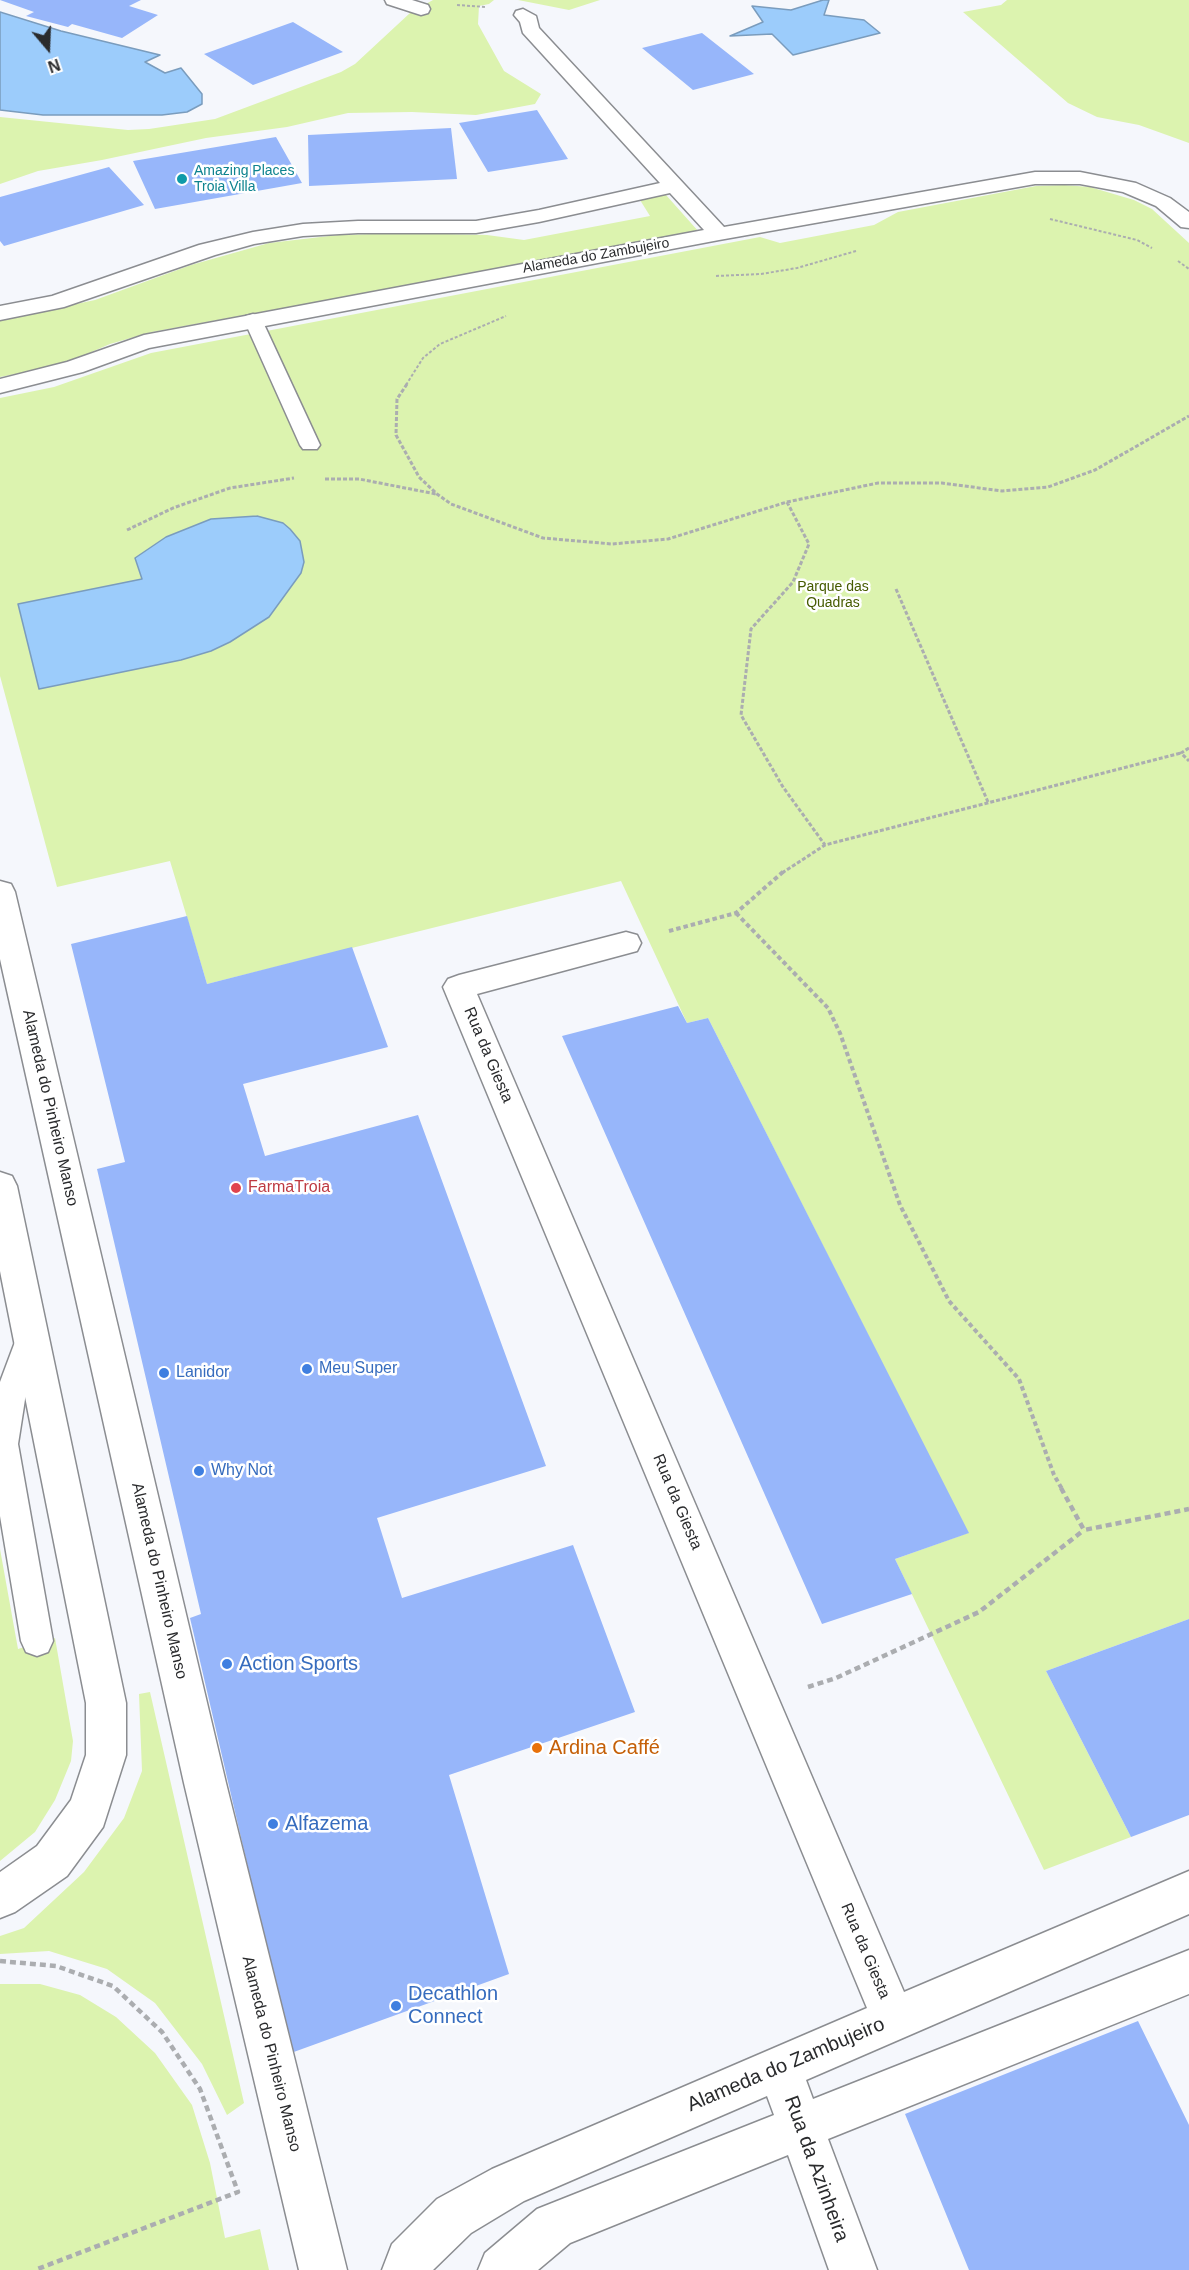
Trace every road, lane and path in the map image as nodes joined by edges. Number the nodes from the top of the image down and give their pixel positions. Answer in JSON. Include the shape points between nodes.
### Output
{"nodes":[{"id":1,"x":394,"y":0,"type":"edge"},
{"id":2,"x":421,"y":9,"type":"joint"},
{"id":3,"x":523,"y":15,"type":"joint"},
{"id":4,"x":674,"y":186,"type":"junction"},
{"id":5,"x":1048,"y":219,"type":"dead end"},
{"id":6,"x":1189,"y":222,"type":"edge"},
{"id":7,"x":718,"y":234,"type":"junction"},
{"id":8,"x":867,"y":248,"type":"dead end"},
{"id":9,"x":1156,"y":250,"type":"dead end"},
{"id":10,"x":1174,"y":259,"type":"dead end"},
{"id":11,"x":1189,"y":269,"type":"edge"},
{"id":12,"x":709,"y":276,"type":"dead end"},
{"id":13,"x":515,"y":312,"type":"dead end"},
{"id":14,"x":0,"y":313,"type":"edge"},
{"id":15,"x":253,"y":320,"type":"junction"},
{"id":16,"x":0,"y":386,"type":"edge"},
{"id":17,"x":1189,"y":416,"type":"edge"},
{"id":18,"x":310,"y":445,"type":"dead end"},
{"id":19,"x":304,"y":478,"type":"dead end"},
{"id":20,"x":315,"y":478,"type":"dead end"},
{"id":21,"x":437,"y":494,"type":"junction"},
{"id":22,"x":788,"y":502,"type":"junction"},
{"id":23,"x":127,"y":530,"type":"dead end"},
{"id":24,"x":896,"y":589,"type":"dead end"},
{"id":25,"x":1189,"y":748,"type":"edge"},
{"id":26,"x":1181,"y":753,"type":"junction"},
{"id":27,"x":1189,"y":761,"type":"edge"},
{"id":28,"x":988,"y":802,"type":"junction"},
{"id":29,"x":825,"y":845,"type":"junction"},
{"id":30,"x":0,"y":892,"type":"edge"},
{"id":31,"x":736,"y":913,"type":"junction"},
{"id":32,"x":626,"y":943,"type":"joint"},
{"id":33,"x":0,"y":1186,"type":"edge"},
{"id":34,"x":31,"y":1335,"type":"junction"},
{"id":35,"x":1189,"y":1509,"type":"edge"},
{"id":36,"x":1084,"y":1530,"type":"junction"},
{"id":37,"x":37,"y":1641,"type":"dead end"},
{"id":38,"x":760,"y":1702,"type":"junction"},
{"id":39,"x":0,"y":1897,"type":"edge"},
{"id":40,"x":1186,"y":1902,"type":"edge"},
{"id":41,"x":0,"y":1961,"type":"edge"},
{"id":42,"x":1189,"y":1971,"type":"edge"},
{"id":43,"x":893,"y":2018,"type":"junction"},
{"id":44,"x":779,"y":2068,"type":"junction"},
{"id":45,"x":800,"y":2126,"type":"junction"},
{"id":46,"x":35,"y":2270,"type":"edge"},
{"id":47,"x":323,"y":2270,"type":"edge"},
{"id":48,"x":406,"y":2270,"type":"edge"},
{"id":49,"x":502,"y":2270,"type":"edge"},
{"id":50,"x":853,"y":2270,"type":"edge"}],
"edges":[{"from":1,"to":2,"type":"street"},
{"from":2,"to":3,"type":"path","via":[[479,6]]},
{"from":3,"to":4,"type":"street","via":[[529,20],[530,29]]},
{"from":4,"to":7,"type":"street"},
{"from":4,"to":14,"type":"street","via":[[476,226],[358,227],[253,238],[56,302]]},
{"from":5,"to":9,"type":"path","via":[[1137,240]]},
{"from":6,"to":7,"type":"street","name":"Alameda do Zambujeiro","via":[[1172,207],[1142,192],[1113,183],[1065,177],[1035,178]]},
{"from":7,"to":15,"type":"street","name":"Alameda do Zambujeiro"},
{"from":8,"to":12,"type":"path","via":[[779,271]]},
{"from":10,"to":11,"type":"path"},
{"from":13,"to":21,"type":"path","via":[[440,344],[423,358],[397,399],[396,435],[419,477]]},
{"from":15,"to":16,"type":"street","name":"Alameda do Zambujeiro","via":[[144,342],[75,367]]},
{"from":15,"to":18,"type":"lane"},
{"from":17,"to":22,"type":"path","via":[[1095,470],[1048,487],[1002,491],[942,483],[878,483]]},
{"from":19,"to":23,"type":"path","via":[[230,488],[173,508]]},
{"from":20,"to":21,"type":"path","via":[[359,479]]},
{"from":21,"to":22,"type":"path","via":[[451,504],[543,537],[612,544],[668,539]]},
{"from":22,"to":29,"type":"path","via":[[809,544],[793,582],[751,629],[741,715],[783,787]]},
{"from":24,"to":28,"type":"path"},
{"from":25,"to":26,"type":"path"},
{"from":26,"to":27,"type":"path"},
{"from":26,"to":28,"type":"path"},
{"from":28,"to":29,"type":"path"},
{"from":29,"to":31,"type":"path","via":[[784,871]]},
{"from":30,"to":47,"type":"street","name":"Alameda do Pinheiro Manso","via":[[205,1783]]},
{"from":31,"to":32,"type":"path"},
{"from":31,"to":36,"type":"path","via":[[828,1008],[900,1205],[950,1301],[1019,1379],[1054,1474]]},
{"from":32,"to":38,"type":"street","name":"Rua da Giesta","via":[[459,987]]},
{"from":33,"to":34,"type":"street"},
{"from":34,"to":37,"type":"lane","via":[[11,1394],[3,1444]]},
{"from":34,"to":39,"type":"street","via":[[106,1703],[106,1755],[88,1812],[52,1861]]},
{"from":35,"to":36,"type":"path"},
{"from":36,"to":38,"type":"path","via":[[979,1612],[836,1678]]},
{"from":38,"to":43,"type":"street","name":"Rua da Giesta"},
{"from":40,"to":43,"type":"street","name":"Alameda do Zambujeiro"},
{"from":41,"to":46,"type":"path","via":[[56,1966],[113,1986],[162,2032],[200,2089],[238,2192]]},
{"from":42,"to":45,"type":"street"},
{"from":43,"to":44,"type":"street","name":"Alameda do Zambujeiro"},
{"from":44,"to":45,"type":"street","name":"Rua da Azinheira"},
{"from":44,"to":48,"type":"street","name":"Alameda do Zambujeiro","via":[[508,2185],[454,2216],[409,2261]]},
{"from":45,"to":49,"type":"street","via":[[554,2226]]},
{"from":45,"to":50,"type":"street","name":"Rua da Azinheira"}]}
